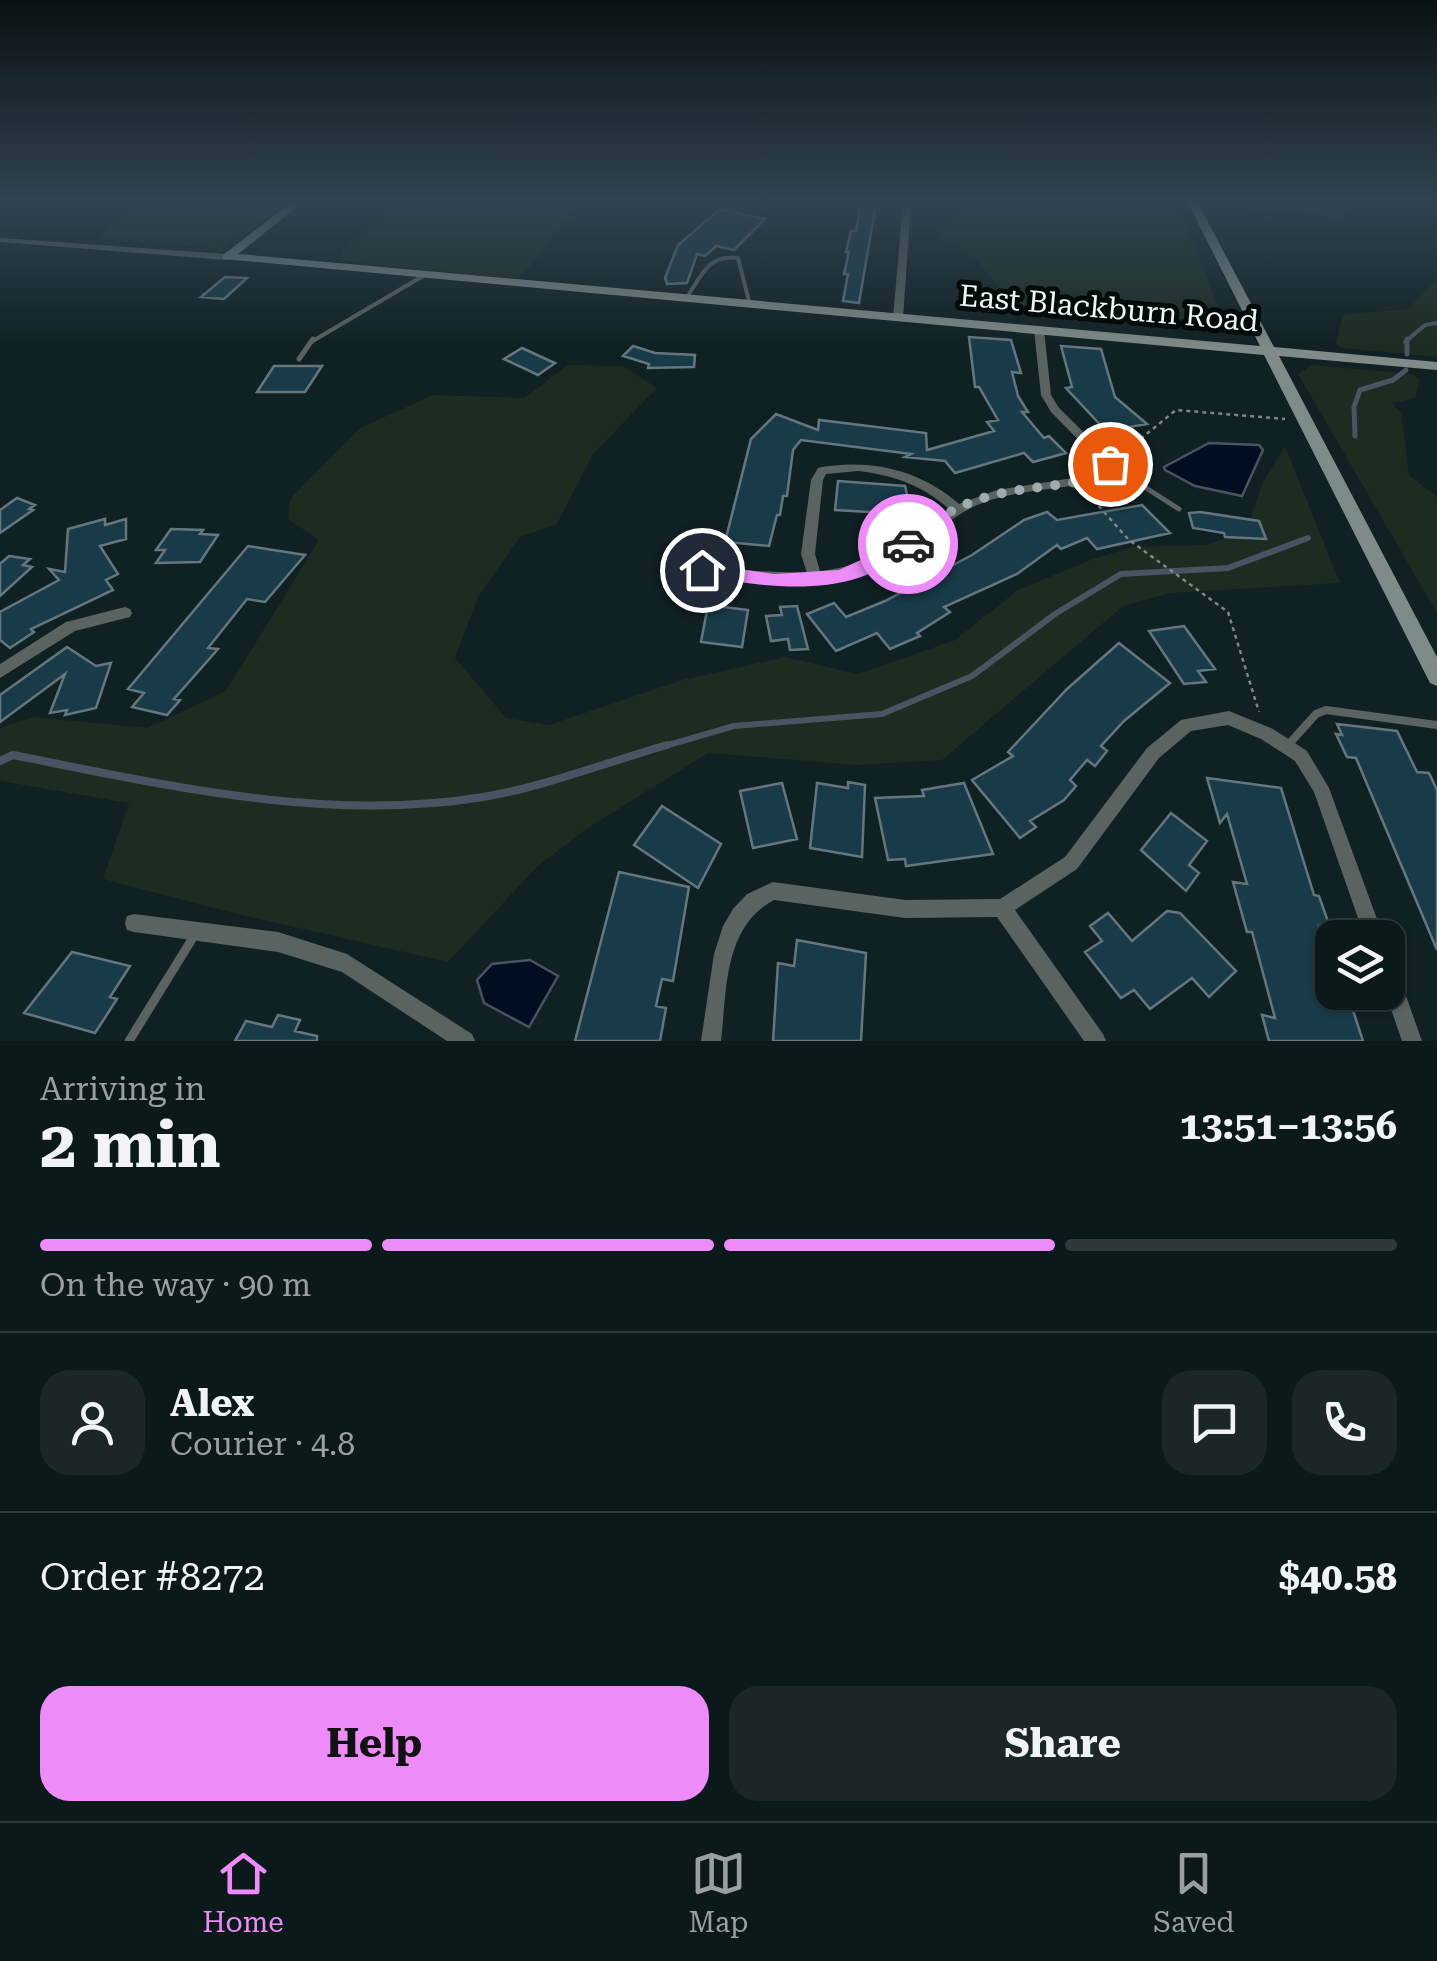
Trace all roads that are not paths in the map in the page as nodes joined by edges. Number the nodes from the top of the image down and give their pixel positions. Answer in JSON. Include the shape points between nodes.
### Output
{"nodes":[{"id":1,"x":164,"y":252,"type":"edge"},
{"id":2,"x":233,"y":252,"type":"edge"},
{"id":3,"x":273,"y":252,"type":"edge"},
{"id":4,"x":903,"y":252,"type":"edge"},
{"id":5,"x":1217,"y":252,"type":"edge"},
{"id":6,"x":227,"y":256,"type":"junction"},
{"id":7,"x":314,"y":265,"type":"junction"},
{"id":8,"x":423,"y":276,"type":"junction"},
{"id":9,"x":686,"y":300,"type":"junction"},
{"id":10,"x":751,"y":306,"type":"junction"},
{"id":11,"x":898,"y":318,"type":"junction"},
{"id":12,"x":1038,"y":330,"type":"junction"},
{"id":13,"x":1266,"y":349,"type":"junction"},
{"id":14,"x":299,"y":359,"type":"dead end"},
{"id":15,"x":1437,"y":366,"type":"edge"},
{"id":16,"x":1110,"y":464,"type":"junction"},
{"id":17,"x":956,"y":508,"type":"junction"},
{"id":18,"x":1180,"y":509,"type":"dead end"},
{"id":19,"x":702,"y":570,"type":"dead end"},
{"id":20,"x":815,"y":578,"type":"junction"},
{"id":21,"x":125,"y":614,"type":"dead end"},
{"id":22,"x":0,"y":672,"type":"edge"},
{"id":23,"x":1437,"y":677,"type":"edge"},
{"id":24,"x":1437,"y":725,"type":"edge"},
{"id":25,"x":1288,"y":747,"type":"junction"},
{"id":26,"x":1002,"y":908,"type":"junction"},
{"id":27,"x":1368,"y":920,"type":"edge"},
{"id":28,"x":134,"y":923,"type":"dead end"},
{"id":29,"x":197,"y":930,"type":"junction"},
{"id":30,"x":1401,"y":1010,"type":"edge"},
{"id":31,"x":129,"y":1041,"type":"edge"},
{"id":32,"x":465,"y":1041,"type":"edge"},
{"id":33,"x":711,"y":1041,"type":"edge"},
{"id":34,"x":1096,"y":1041,"type":"edge"},
{"id":35,"x":1412,"y":1041,"type":"edge"}],
"edges":[{"from":1,"to":6,"type":"street","name":"East Blackburn Road"},
{"from":2,"to":6,"type":"street"},
{"from":3,"to":7,"type":"street"},
{"from":4,"to":11,"type":"street"},
{"from":5,"to":13,"type":"street"},
{"from":6,"to":7,"type":"street","name":"East Blackburn Road"},
{"from":7,"to":8,"type":"street","name":"East Blackburn Road"},
{"from":8,"to":9,"type":"street","name":"East Blackburn Road"},
{"from":8,"to":14,"type":"lane","via":[[312,340]]},
{"from":9,"to":10,"type":"street","name":"East Blackburn Road"},
{"from":9,"to":10,"type":"lane","via":[[712,260],[731,257],[738,258]]},
{"from":10,"to":11,"type":"street","name":"East Blackburn Road"},
{"from":11,"to":12,"type":"street","name":"East Blackburn Road"},
{"from":12,"to":13,"type":"street","name":"East Blackburn Road"},
{"from":12,"to":16,"type":"street","via":[[1046,395]]},
{"from":13,"to":15,"type":"street","name":"East Blackburn Road"},
{"from":13,"to":23,"type":"street"},
{"from":16,"to":17,"type":"street","via":[[1110,474],[1095,479],[1016,490]]},
{"from":16,"to":18,"type":"lane"},
{"from":17,"to":20,"type":"street","via":[[857,572]]},
{"from":17,"to":20,"type":"street","via":[[938,490],[905,475],[822,471],[808,554]]},
{"from":19,"to":20,"type":"street"},
{"from":21,"to":22,"type":"street","via":[[70,626]]},
{"from":24,"to":25,"type":"lane","via":[[1326,710]]},
{"from":25,"to":26,"type":"street","via":[[1229,718],[1187,725],[1153,753],[1071,863]]},
{"from":25,"to":27,"type":"street","via":[[1302,756],[1320,788]]},
{"from":26,"to":33,"type":"street","via":[[906,909],[772,890],[753,897],[736,913],[724,951]]},
{"from":26,"to":34,"type":"street"},
{"from":28,"to":29,"type":"street"},
{"from":29,"to":31,"type":"lane"},
{"from":29,"to":32,"type":"street","via":[[278,942],[348,964]]},
{"from":30,"to":35,"type":"street"}]}
